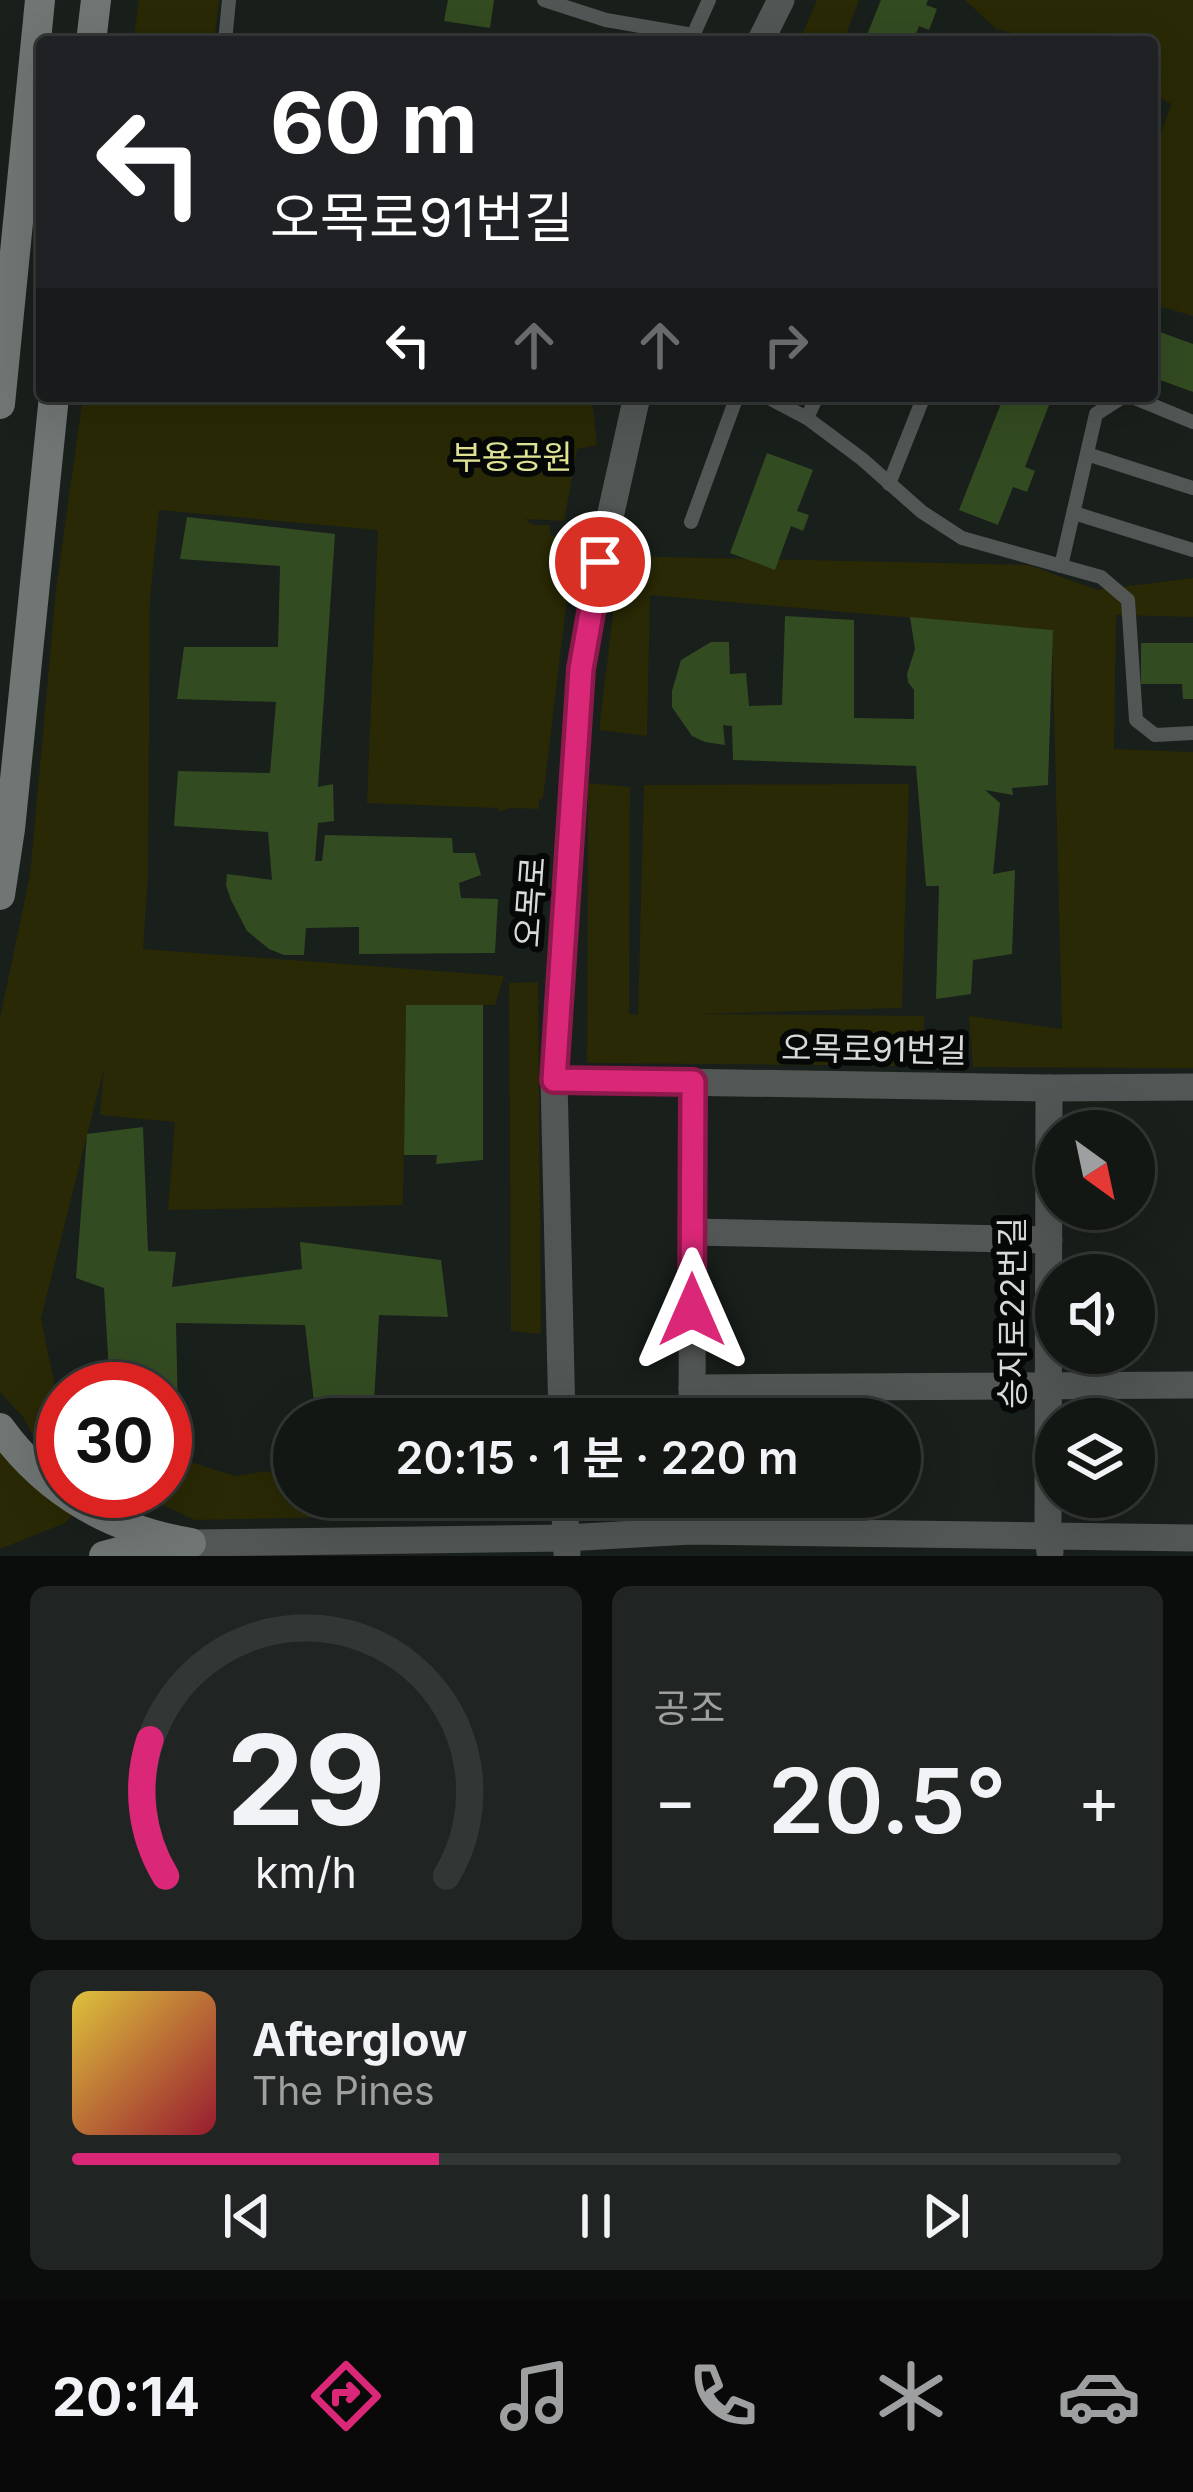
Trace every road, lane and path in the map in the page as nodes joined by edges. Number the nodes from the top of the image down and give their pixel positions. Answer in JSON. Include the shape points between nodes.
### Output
{"nodes":[{"id":1,"x":40,"y":0,"type":"edge"},
{"id":2,"x":96,"y":0,"type":"edge"},
{"id":3,"x":229,"y":0,"type":"edge"},
{"id":4,"x":544,"y":0,"type":"edge"},
{"id":5,"x":709,"y":0,"type":"edge"},
{"id":6,"x":781,"y":0,"type":"edge"},
{"id":7,"x":36,"y":36,"type":"edge"},
{"id":8,"x":92,"y":36,"type":"edge"},
{"id":9,"x":226,"y":36,"type":"edge"},
{"id":10,"x":682,"y":36,"type":"edge"},
{"id":11,"x":693,"y":36,"type":"edge"},
{"id":12,"x":763,"y":36,"type":"edge"},
{"id":13,"x":36,"y":40,"type":"edge"},
{"id":14,"x":53,"y":402,"type":"edge"},
{"id":15,"x":636,"y":402,"type":"edge"},
{"id":16,"x":735,"y":402,"type":"edge"},
{"id":17,"x":777,"y":402,"type":"edge"},
{"id":18,"x":815,"y":402,"type":"edge"},
{"id":19,"x":922,"y":402,"type":"edge"},
{"id":20,"x":1117,"y":402,"type":"edge"},
{"id":21,"x":1142,"y":402,"type":"edge"},
{"id":22,"x":0,"y":404,"type":"edge"},
{"id":23,"x":808,"y":418,"type":"junction"},
{"id":24,"x":1193,"y":422,"type":"edge"},
{"id":25,"x":1087,"y":454,"type":"junction"},
{"id":26,"x":889,"y":484,"type":"junction"},
{"id":27,"x":1193,"y":488,"type":"edge"},
{"id":28,"x":1074,"y":513,"type":"junction"},
{"id":29,"x":691,"y":522,"type":"dead end"},
{"id":30,"x":1193,"y":550,"type":"edge"},
{"id":31,"x":1061,"y":566,"type":"junction"},
{"id":32,"x":1193,"y":733,"type":"edge"},
{"id":33,"x":0,"y":895,"type":"edge"},
{"id":34,"x":554,"y":1080,"type":"junction"},
{"id":35,"x":693,"y":1082,"type":"junction"},
{"id":36,"x":1193,"y":1087,"type":"edge"},
{"id":37,"x":1049,"y":1088,"type":"junction"},
{"id":38,"x":693,"y":1232,"type":"junction"},
{"id":39,"x":1048,"y":1240,"type":"junction"},
{"id":40,"x":1048,"y":1384,"type":"junction"},
{"id":41,"x":1193,"y":1385,"type":"edge"},
{"id":42,"x":692,"y":1388,"type":"junction"},
{"id":43,"x":562,"y":1398,"type":"edge"},
{"id":44,"x":692,"y":1398,"type":"edge"},
{"id":45,"x":0,"y":1428,"type":"edge"},
{"id":46,"x":691,"y":1518,"type":"edge"},
{"id":47,"x":691,"y":1531,"type":"junction"},
{"id":48,"x":1193,"y":1538,"type":"edge"},
{"id":49,"x":191,"y":1544,"type":"junction"},
{"id":50,"x":566,"y":1547,"type":"edge"},
{"id":51,"x":1049,"y":1547,"type":"edge"},
{"id":52,"x":104,"y":1556,"type":"edge"}],
"edges":[{"from":1,"to":7,"type":"main road"},
{"from":2,"to":8,"type":"main road"},
{"from":3,"to":9,"type":"lane"},
{"from":4,"to":10,"type":"lane"},
{"from":5,"to":11,"type":"lane"},
{"from":6,"to":12,"type":"street"},
{"from":13,"to":22,"type":"main road"},
{"from":14,"to":33,"type":"main road"},
{"from":15,"to":34,"type":"street","name":"오목로","via":[[581,669]]},
{"from":16,"to":29,"type":"lane"},
{"from":17,"to":23,"type":"lane"},
{"from":18,"to":23,"type":"lane"},
{"from":19,"to":26,"type":"lane"},
{"from":20,"to":25,"type":"lane","via":[[1096,414]]},
{"from":21,"to":24,"type":"lane"},
{"from":23,"to":26,"type":"lane"},
{"from":25,"to":27,"type":"lane"},
{"from":25,"to":28,"type":"lane"},
{"from":26,"to":31,"type":"lane","via":[[962,538]]},
{"from":28,"to":30,"type":"lane"},
{"from":28,"to":31,"type":"lane"},
{"from":31,"to":32,"type":"lane","via":[[1101,577],[1128,600],[1136,721],[1155,735]]},
{"from":34,"to":35,"type":"street","name":"오목로91번길"},
{"from":34,"to":43,"type":"street","name":"오목로"},
{"from":35,"to":37,"type":"street","name":"오목로91번길"},
{"from":35,"to":38,"type":"street"},
{"from":36,"to":37,"type":"street","name":"오목로91번길"},
{"from":37,"to":39,"type":"street","name":"승지로22번길"},
{"from":38,"to":39,"type":"street"},
{"from":38,"to":42,"type":"street"},
{"from":39,"to":40,"type":"street","name":"승지로22번길"},
{"from":40,"to":41,"type":"street"},
{"from":40,"to":42,"type":"street"},
{"from":40,"to":51,"type":"street","name":"승지로22번길"},
{"from":42,"to":44,"type":"street"},
{"from":45,"to":49,"type":"main road","via":[[71,1499],[131,1528]]},
{"from":46,"to":47,"type":"street"},
{"from":47,"to":50,"type":"street"},
{"from":47,"to":51,"type":"street"},
{"from":48,"to":51,"type":"street"},
{"from":49,"to":50,"type":"street"},
{"from":49,"to":52,"type":"main road"}]}
